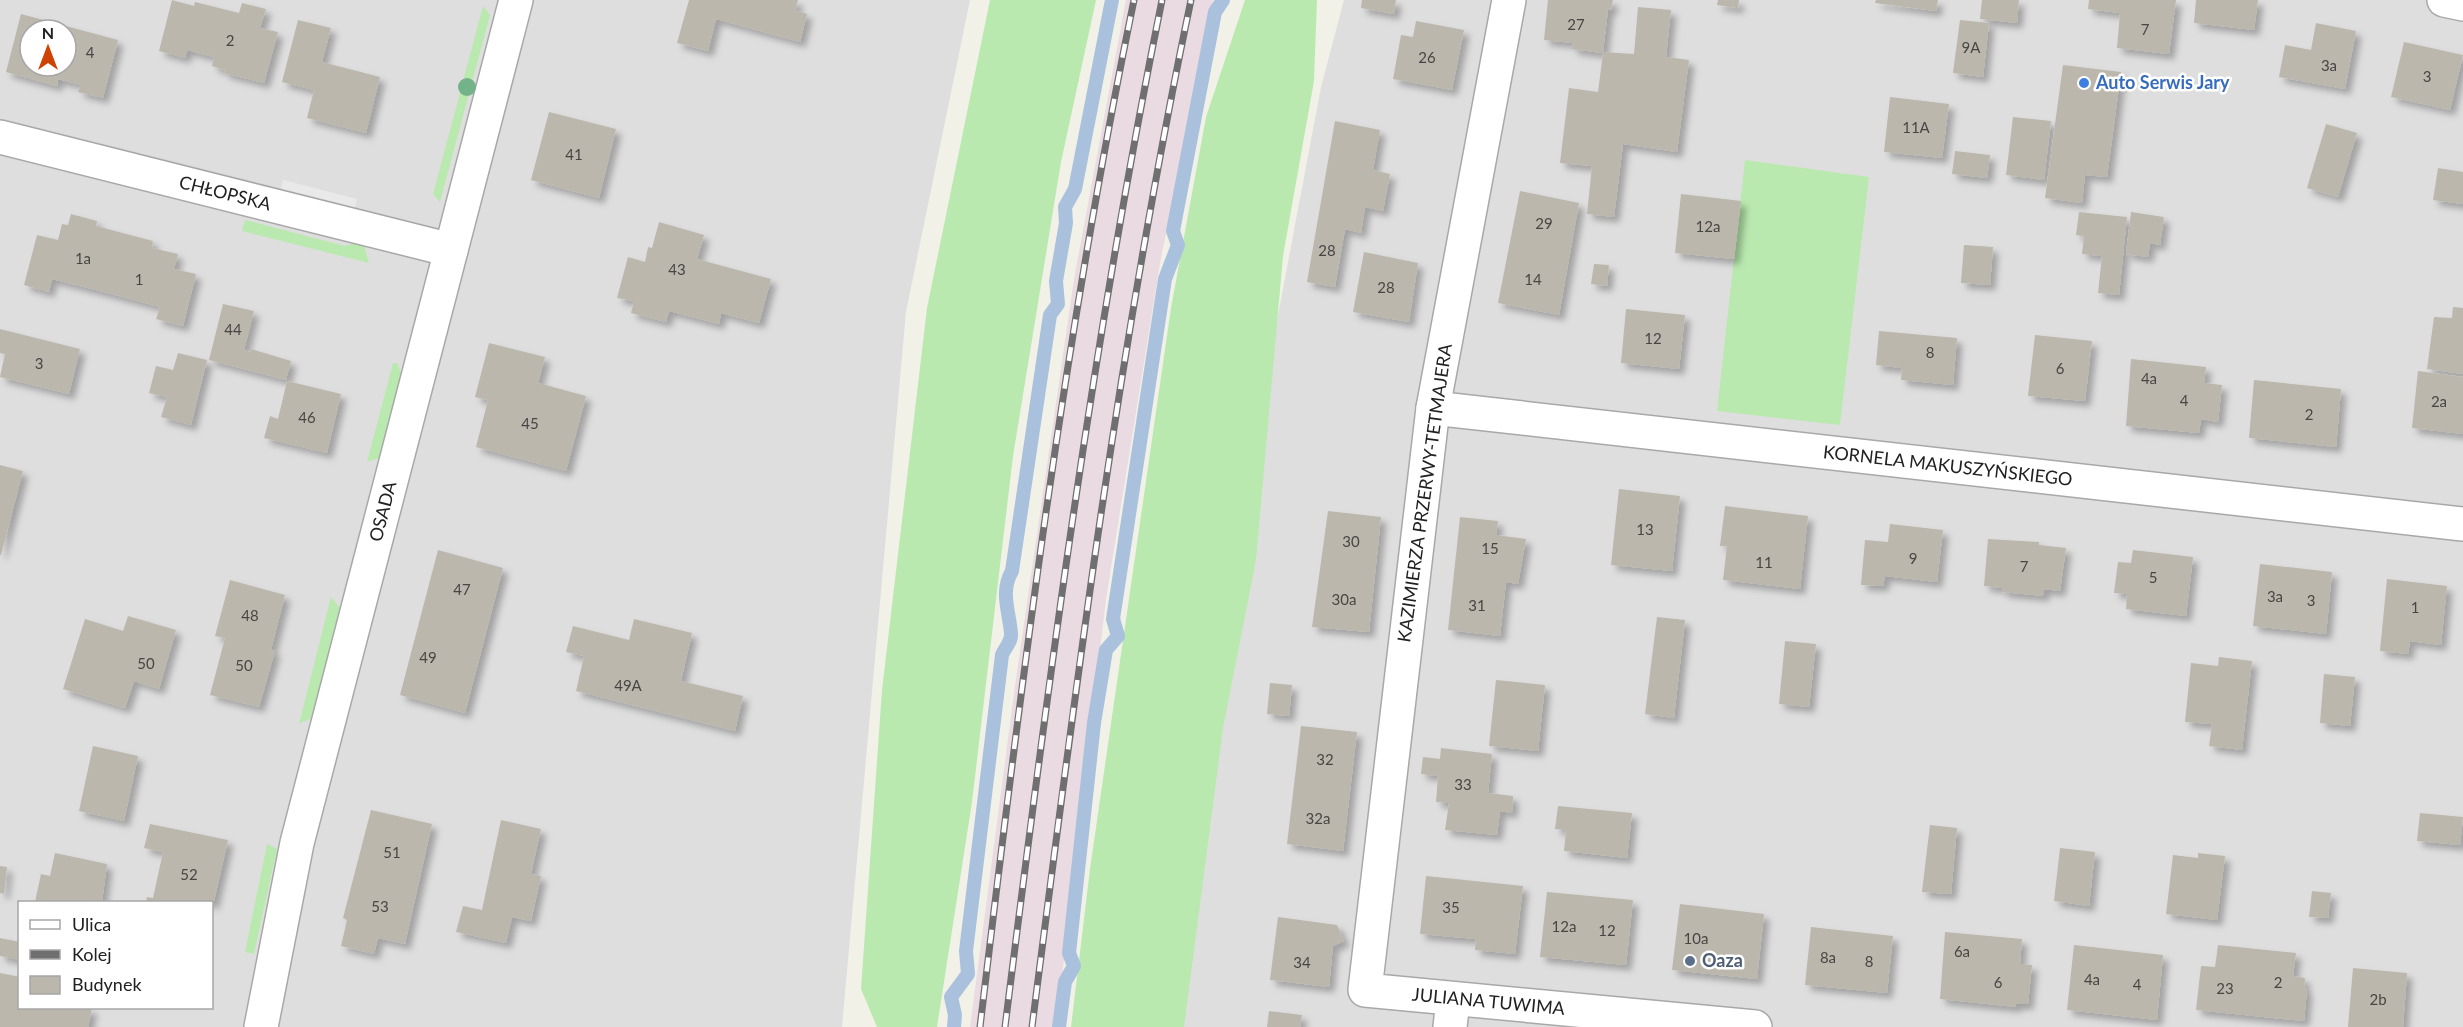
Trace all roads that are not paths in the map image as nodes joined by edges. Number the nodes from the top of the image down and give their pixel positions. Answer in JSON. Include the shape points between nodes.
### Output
{"nodes":[{"id":1,"x":516,"y":0,"type":"edge"},
{"id":2,"x":1509,"y":0,"type":"edge"},
{"id":3,"x":2444,"y":0,"type":"edge"},
{"id":4,"x":2463,"y":4,"type":"edge"},
{"id":5,"x":0,"y":139,"type":"edge"},
{"id":6,"x":452,"y":250,"type":"junction"},
{"id":7,"x":1432,"y":408,"type":"junction"},
{"id":8,"x":2463,"y":524,"type":"edge"},
{"id":9,"x":1365,"y":990,"type":"joint"},
{"id":10,"x":1451,"y":1013,"type":"edge"},
{"id":11,"x":261,"y":1027,"type":"edge"},
{"id":12,"x":1755,"y":1027,"type":"edge"}],
"edges":[{"from":1,"to":6,"type":"street","name":"OSADA"},
{"from":2,"to":7,"type":"street","name":"KAZIMIERZA PRZERWY-TETMAJERA"},
{"from":3,"to":4,"type":"street"},
{"from":5,"to":6,"type":"street","name":"CHŁOPSKA"},
{"from":6,"to":11,"type":"street","name":"OSADA","via":[[297,843]]},
{"from":7,"to":8,"type":"street","name":"KORNELA MAKUSZYŃSKIEGO"},
{"from":7,"to":9,"type":"street","name":"KAZIMIERZA PRZERWY-TETMAJERA"},
{"from":9,"to":10,"type":"street","name":"JULIANA TUWIMA"},
{"from":10,"to":12,"type":"street","name":"JULIANA TUWIMA"}]}
